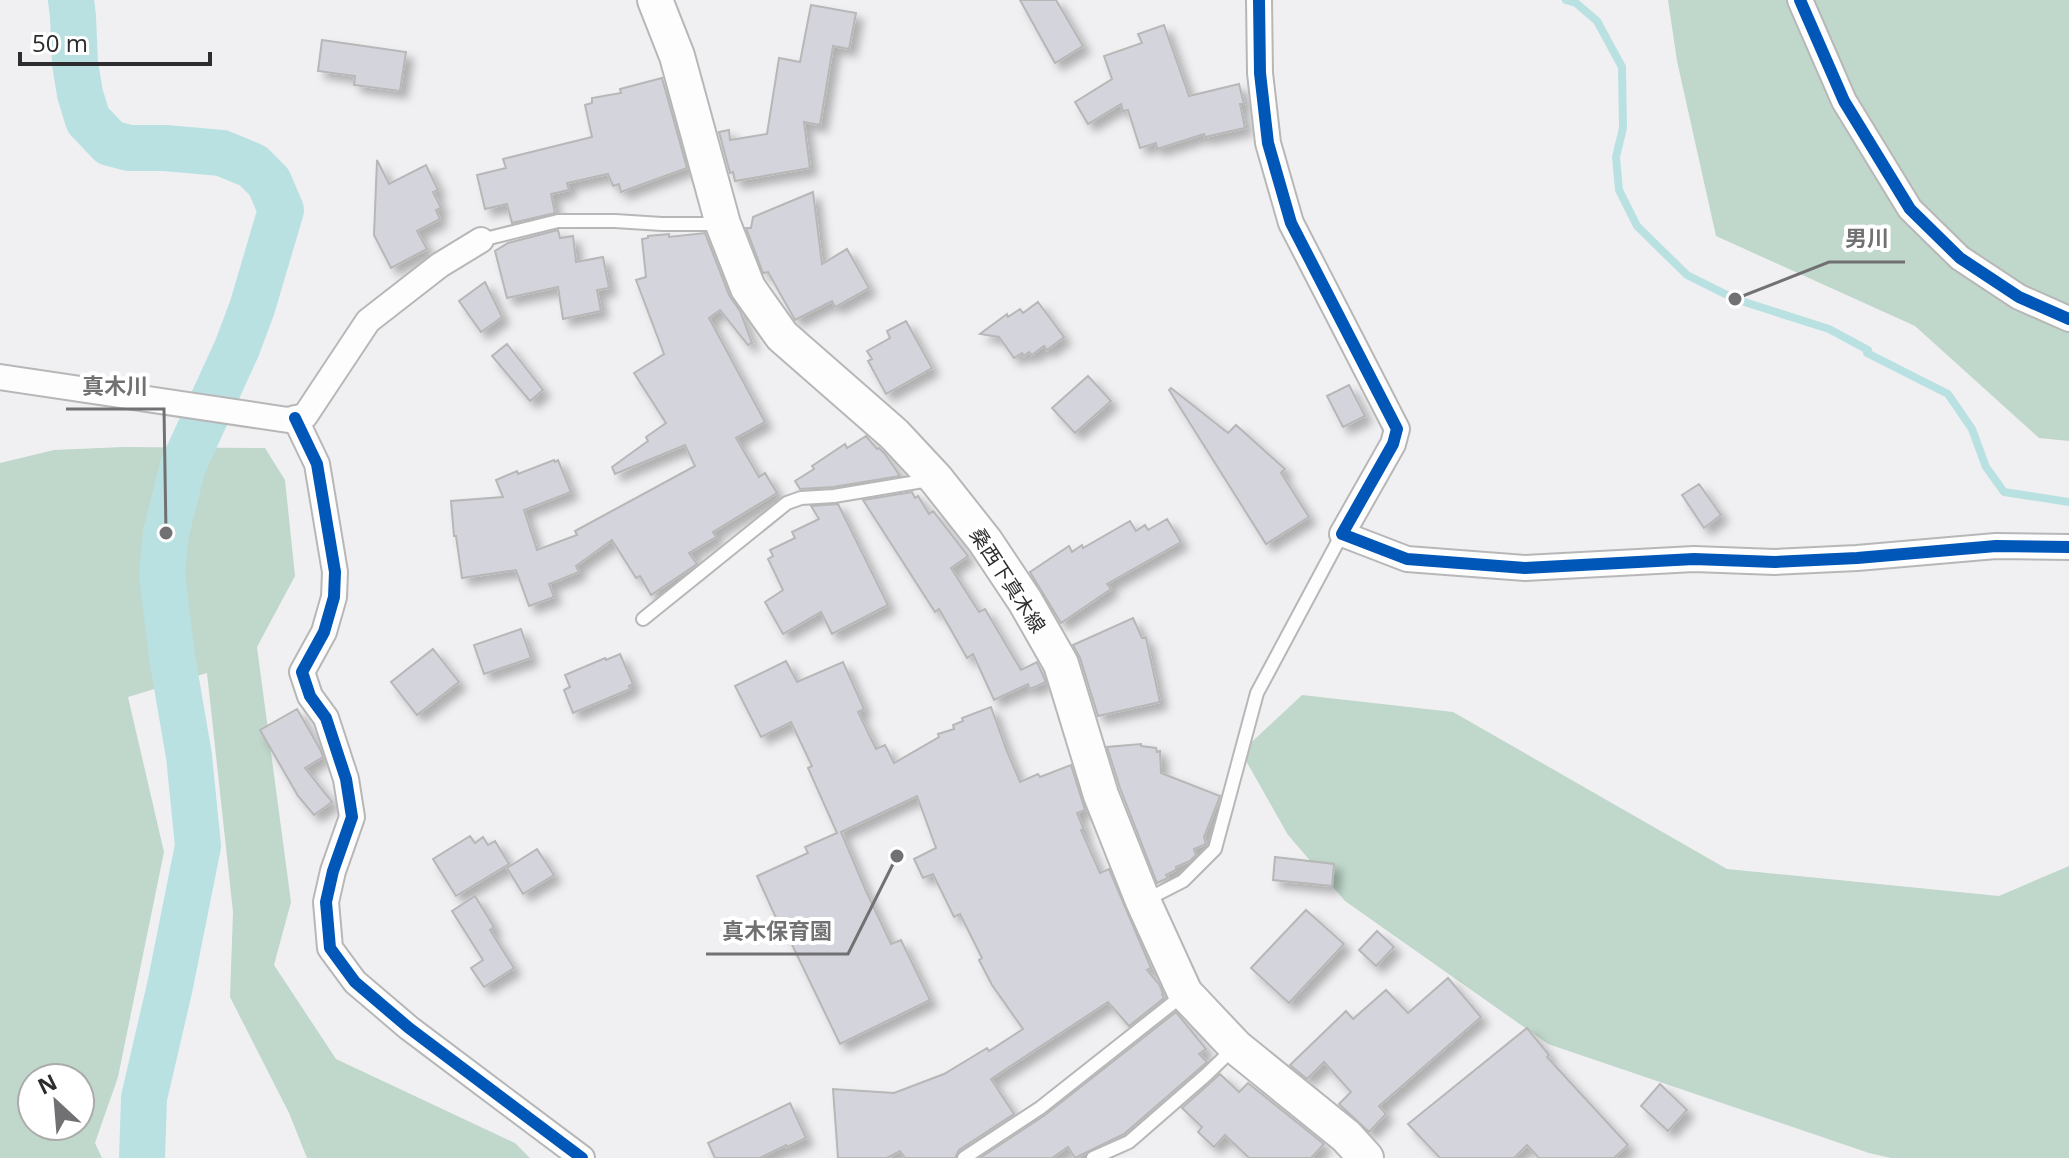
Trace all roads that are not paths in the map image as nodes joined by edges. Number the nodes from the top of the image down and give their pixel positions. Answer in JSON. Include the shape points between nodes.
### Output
{"nodes":[{"id":1,"x":655,"y":0,"type":"edge"},
{"id":2,"x":1259,"y":0,"type":"edge"},
{"id":3,"x":1800,"y":0,"type":"edge"},
{"id":4,"x":723,"y":224,"type":"junction"},
{"id":5,"x":481,"y":240,"type":"joint"},
{"id":6,"x":2069,"y":319,"type":"edge"},
{"id":7,"x":0,"y":377,"type":"edge"},
{"id":8,"x":295,"y":418,"type":"junction"},
{"id":9,"x":936,"y":479,"type":"junction"},
{"id":10,"x":1342,"y":534,"type":"junction"},
{"id":11,"x":2069,"y":547,"type":"edge"},
{"id":12,"x":643,"y":619,"type":"dead end"},
{"id":13,"x":1143,"y":901,"type":"junction"},
{"id":14,"x":1185,"y":993,"type":"junction"},
{"id":15,"x":1236,"y":1047,"type":"junction"},
{"id":16,"x":582,"y":1158,"type":"edge"},
{"id":17,"x":964,"y":1158,"type":"edge"},
{"id":18,"x":1093,"y":1158,"type":"edge"},
{"id":19,"x":1366,"y":1158,"type":"edge"}],
"edges":[{"from":1,"to":4,"type":"main road","name":"桑西下真木線","via":[[677,56]]},
{"from":2,"to":10,"type":"street","via":[[1268,143],[1291,223],[1397,429]]},
{"from":3,"to":6,"type":"street","via":[[1844,101],[1910,209],[1960,258],[2019,297]]},
{"from":4,"to":5,"type":"lane","via":[[567,221]]},
{"from":4,"to":9,"type":"main road","name":"桑西下真木線","via":[[748,288],[782,336],[894,434]]},
{"from":5,"to":8,"type":"street","via":[[368,321],[305,416]]},
{"from":7,"to":8,"type":"street"},
{"from":8,"to":16,"type":"street","via":[[317,464],[335,572],[324,632],[302,672],[310,696],[326,718],[352,817],[326,902],[330,948],[355,982],[409,1028]]},
{"from":9,"to":12,"type":"lane","via":[[787,503]]},
{"from":9,"to":13,"type":"main road","name":"桑西下真木線","via":[[985,541],[1061,664],[1101,795]]},
{"from":10,"to":11,"type":"street","via":[[1407,559],[1525,568],[1694,559],[1789,562],[1996,546]]},
{"from":10,"to":13,"type":"lane","via":[[1257,693],[1215,849],[1183,881]]},
{"from":13,"to":14,"type":"main road","name":"桑西下真木線"},
{"from":14,"to":15,"type":"main road","name":"桑西下真木線"},
{"from":14,"to":17,"type":"lane","via":[[1040,1108]]},
{"from":15,"to":18,"type":"lane","via":[[1129,1142]]},
{"from":15,"to":19,"type":"main road","name":"桑西下真木線"}]}
